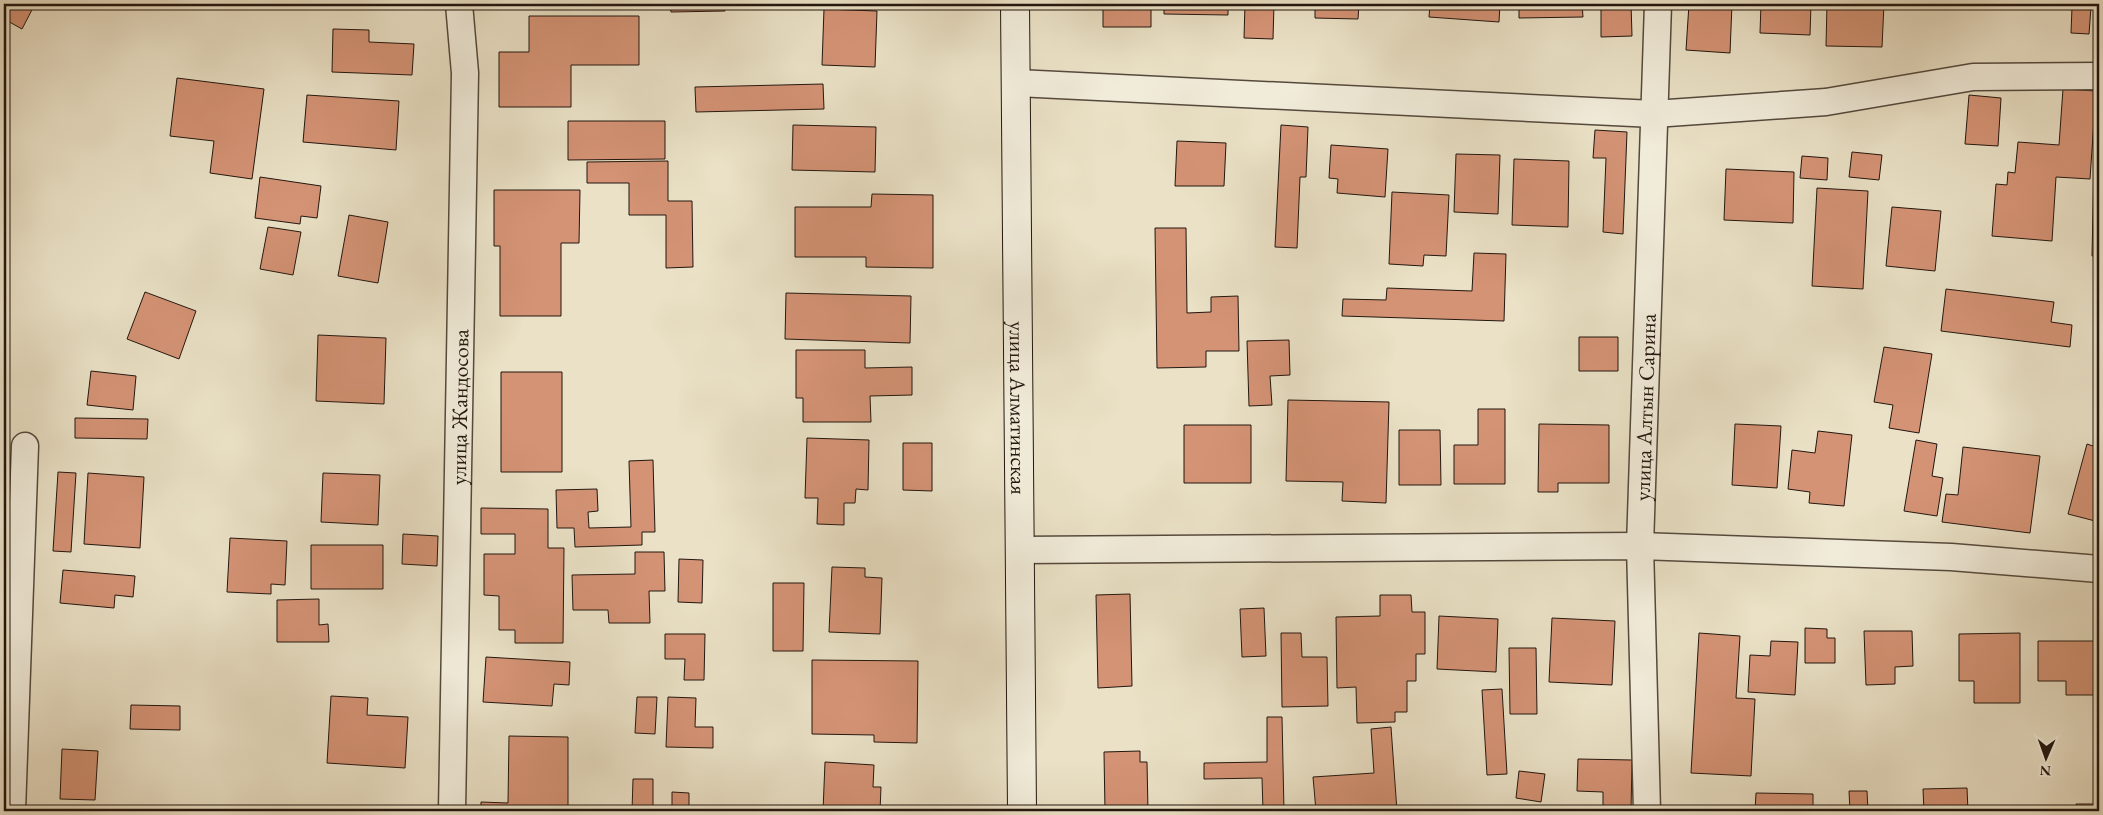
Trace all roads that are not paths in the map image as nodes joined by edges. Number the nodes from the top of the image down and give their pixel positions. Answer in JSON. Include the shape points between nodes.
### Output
{"nodes":[{"id":1,"x":459,"y":4,"type":"edge"},
{"id":2,"x":1015,"y":4,"type":"edge"},
{"id":3,"x":1658,"y":4,"type":"edge"},
{"id":4,"x":2099,"y":76,"type":"edge"},
{"id":5,"x":1017,"y":84,"type":"junction"},
{"id":6,"x":1654,"y":114,"type":"junction"},
{"id":7,"x":25,"y":446,"type":"dead end"},
{"id":8,"x":1640,"y":546,"type":"junction"},
{"id":9,"x":1020,"y":550,"type":"junction"},
{"id":10,"x":2099,"y":569,"type":"edge"},
{"id":11,"x":12,"y":811,"type":"edge"},
{"id":12,"x":452,"y":811,"type":"edge"},
{"id":13,"x":1022,"y":811,"type":"edge"},
{"id":14,"x":1647,"y":811,"type":"edge"}],
"edges":[{"from":1,"to":12,"type":"street","name":"улица Жандосова","via":[[465,73]]},
{"from":2,"to":5,"type":"street","name":"улица Алматинская"},
{"from":3,"to":6,"type":"street","name":"улица Алтын Сарина"},
{"from":4,"to":6,"type":"street","via":[[1973,77],[1826,102]]},
{"from":5,"to":6,"type":"street"},
{"from":5,"to":9,"type":"street","name":"улица Алматинская"},
{"from":6,"to":8,"type":"street","name":"улица Алтын Сарина"},
{"from":7,"to":11,"type":"street"},
{"from":8,"to":9,"type":"street"},
{"from":8,"to":10,"type":"street","via":[[1951,557]]},
{"from":8,"to":14,"type":"street","name":"улица Алтын Сарина"},
{"from":9,"to":13,"type":"street","name":"улица Алматинская"}]}
